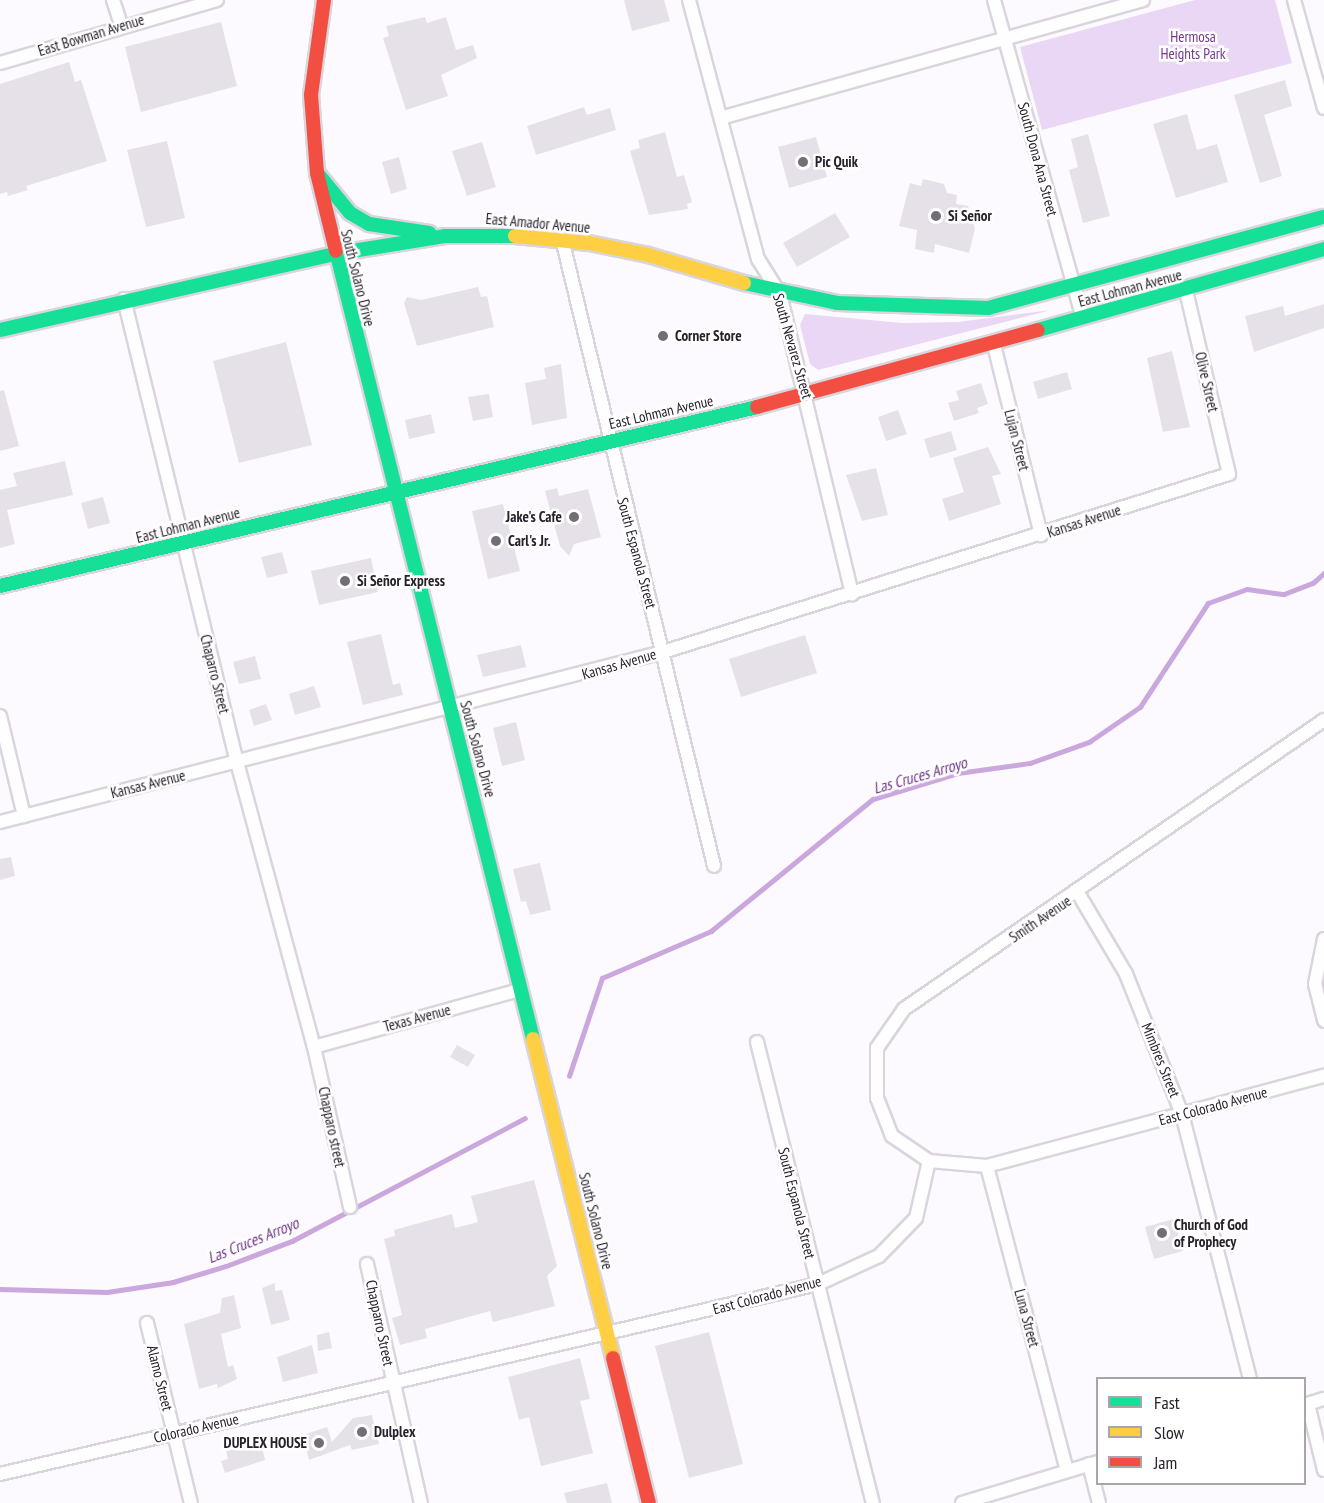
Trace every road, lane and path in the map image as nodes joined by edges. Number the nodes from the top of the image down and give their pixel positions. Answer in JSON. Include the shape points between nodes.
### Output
{"nodes":[{"id":1,"x":113,"y":0,"type":"edge"},
{"id":2,"x":217,"y":0,"type":"edge"},
{"id":3,"x":324,"y":0,"type":"edge"},
{"id":4,"x":689,"y":0,"type":"edge"},
{"id":5,"x":994,"y":0,"type":"edge"},
{"id":6,"x":1143,"y":0,"type":"edge"},
{"id":7,"x":1294,"y":0,"type":"edge"},
{"id":8,"x":121,"y":25,"type":"junction"},
{"id":9,"x":1005,"y":39,"type":"junction"},
{"id":10,"x":0,"y":63,"type":"edge"},
{"id":11,"x":1324,"y":108,"type":"edge"},
{"id":12,"x":724,"y":117,"type":"junction"},
{"id":13,"x":316,"y":173,"type":"junction"},
{"id":14,"x":1324,"y":217,"type":"edge"},
{"id":15,"x":445,"y":236,"type":"junction"},
{"id":16,"x":562,"y":239,"type":"junction"},
{"id":17,"x":1324,"y":249,"type":"edge"},
{"id":18,"x":334,"y":254,"type":"junction"},
{"id":19,"x":1073,"y":287,"type":"junction"},
{"id":20,"x":1186,"y":290,"type":"junction"},
{"id":21,"x":780,"y":294,"type":"junction"},
{"id":22,"x":124,"y":299,"type":"junction"},
{"id":23,"x":1083,"y":318,"type":"junction"},
{"id":24,"x":0,"y":330,"type":"edge"},
{"id":25,"x":994,"y":345,"type":"junction"},
{"id":26,"x":807,"y":395,"type":"junction"},
{"id":27,"x":608,"y":441,"type":"junction"},
{"id":28,"x":1229,"y":474,"type":"joint"},
{"id":29,"x":396,"y":492,"type":"junction"},
{"id":30,"x":1041,"y":534,"type":"junction"},
{"id":31,"x":182,"y":545,"type":"junction"},
{"id":32,"x":0,"y":586,"type":"edge"},
{"id":33,"x":852,"y":594,"type":"junction"},
{"id":34,"x":663,"y":652,"type":"junction"},
{"id":35,"x":450,"y":708,"type":"junction"},
{"id":36,"x":0,"y":716,"type":"edge"},
{"id":37,"x":1324,"y":720,"type":"edge"},
{"id":38,"x":237,"y":762,"type":"junction"},
{"id":39,"x":24,"y":816,"type":"junction"},
{"id":40,"x":0,"y":822,"type":"edge"},
{"id":41,"x":714,"y":866,"type":"dead end"},
{"id":42,"x":1078,"y":893,"type":"junction"},
{"id":43,"x":1324,"y":939,"type":"edge"},
{"id":44,"x":519,"y":990,"type":"junction"},
{"id":45,"x":1324,"y":1021,"type":"edge"},
{"id":46,"x":757,"y":1042,"type":"dead end"},
{"id":47,"x":315,"y":1047,"type":"junction"},
{"id":48,"x":1324,"y":1077,"type":"edge"},
{"id":49,"x":1182,"y":1114,"type":"junction"},
{"id":50,"x":929,"y":1161,"type":"junction"},
{"id":51,"x":987,"y":1166,"type":"junction"},
{"id":52,"x":350,"y":1207,"type":"dead end"},
{"id":53,"x":367,"y":1264,"type":"dead end"},
{"id":54,"x":818,"y":1284,"type":"junction"},
{"id":55,"x":147,"y":1323,"type":"dead end"},
{"id":56,"x":608,"y":1335,"type":"junction"},
{"id":57,"x":1250,"y":1377,"type":"edge"},
{"id":58,"x":392,"y":1382,"type":"junction"},
{"id":59,"x":1324,"y":1399,"type":"edge"},
{"id":60,"x":1306,"y":1405,"type":"edge"},
{"id":61,"x":174,"y":1433,"type":"junction"},
{"id":62,"x":1093,"y":1463,"type":"edge"},
{"id":63,"x":1067,"y":1470,"type":"junction"},
{"id":64,"x":1324,"y":1470,"type":"edge"},
{"id":65,"x":0,"y":1474,"type":"edge"},
{"id":66,"x":1096,"y":1483,"type":"edge"},
{"id":67,"x":1096,"y":1485,"type":"edge"},
{"id":68,"x":191,"y":1503,"type":"edge"},
{"id":69,"x":421,"y":1503,"type":"edge"},
{"id":70,"x":649,"y":1503,"type":"edge"},
{"id":71,"x":873,"y":1503,"type":"edge"},
{"id":72,"x":962,"y":1503,"type":"edge"},
{"id":73,"x":1099,"y":1503,"type":"edge"}],
"edges":[{"from":1,"to":8,"type":"street"},
{"from":2,"to":8,"type":"street","name":"East Bowman Avenue"},
{"from":3,"to":13,"type":"main road","name":"South Solano Drive","via":[[311,95]]},
{"from":4,"to":12,"type":"street","name":"South Nevarez Street"},
{"from":5,"to":9,"type":"street","name":"South Dona Ana Street"},
{"from":6,"to":9,"type":"street"},
{"from":7,"to":11,"type":"street"},
{"from":8,"to":10,"type":"street","name":"East Bowman Avenue"},
{"from":9,"to":12,"type":"street"},
{"from":9,"to":19,"type":"street","name":"South Dona Ana Street"},
{"from":12,"to":21,"type":"street","name":"South Nevarez Street","via":[[759,259]]},
{"from":13,"to":15,"type":"main road","via":[[350,213],[369,224]]},
{"from":13,"to":18,"type":"main road","name":"South Solano Drive"},
{"from":14,"to":19,"type":"main road","name":"East Lohman Avenue"},
{"from":15,"to":16,"type":"main road","name":"East Amador Avenue"},
{"from":15,"to":18,"type":"main road","name":"East Amador Avenue"},
{"from":16,"to":21,"type":"main road","name":"East Amador Avenue","via":[[648,255]]},
{"from":16,"to":27,"type":"street","name":"South Espanola Street"},
{"from":17,"to":20,"type":"main road","name":"East Lohman Avenue"},
{"from":18,"to":22,"type":"main road","name":"East Amador Avenue"},
{"from":18,"to":29,"type":"main road","name":"South Solano Drive"},
{"from":19,"to":21,"type":"main road","name":"East Amador Avenue","via":[[988,308],[896,308]]},
{"from":19,"to":23,"type":"street","name":"South Dona Ana Street"},
{"from":20,"to":23,"type":"main road","name":"East Lohman Avenue"},
{"from":20,"to":28,"type":"street","name":"Olive Street"},
{"from":21,"to":26,"type":"street","name":"South Nevarez Street"},
{"from":22,"to":24,"type":"main road","name":"East Amador Avenue"},
{"from":22,"to":31,"type":"street","name":"Chaparro Street"},
{"from":23,"to":25,"type":"main road","name":"East Lohman Avenue"},
{"from":25,"to":26,"type":"main road","name":"East Lohman Avenue"},
{"from":25,"to":30,"type":"street","name":"Lujan Street"},
{"from":26,"to":27,"type":"main road","name":"East Lohman Avenue"},
{"from":26,"to":33,"type":"street","name":"South Nevarez Street"},
{"from":27,"to":29,"type":"main road","name":"East Lohman Avenue"},
{"from":27,"to":34,"type":"street","name":"South Espanola Street"},
{"from":28,"to":30,"type":"street","name":"Kansas Avenue"},
{"from":29,"to":31,"type":"main road","name":"East Lohman Avenue"},
{"from":29,"to":35,"type":"main road","name":"South Solano Drive"},
{"from":30,"to":33,"type":"street","name":"Kansas Avenue"},
{"from":31,"to":32,"type":"main road","name":"East Lohman Avenue"},
{"from":31,"to":38,"type":"street","name":"Chaparro Street"},
{"from":33,"to":34,"type":"street","name":"Kansas Avenue"},
{"from":34,"to":35,"type":"street","name":"Kansas Avenue"},
{"from":34,"to":41,"type":"street","name":"South Espanola Street"},
{"from":35,"to":38,"type":"street","name":"Kansas Avenue"},
{"from":35,"to":44,"type":"main road","name":"South Solano Drive"},
{"from":36,"to":39,"type":"street"},
{"from":37,"to":42,"type":"street","name":"Smith Avenue"},
{"from":38,"to":39,"type":"street","name":"Kansas Avenue"},
{"from":38,"to":47,"type":"street","name":"Chaparro Street"},
{"from":39,"to":40,"type":"street","name":"Kansas Avenue"},
{"from":42,"to":49,"type":"street","name":"Mimbres Street","via":[[1126,974]]},
{"from":42,"to":50,"type":"street","name":"Smith Avenue","via":[[904,1008],[877,1048],[877,1098],[892,1136]]},
{"from":43,"to":45,"type":"street","via":[[1315,984]]},
{"from":44,"to":47,"type":"street","name":"Texas Avenue"},
{"from":44,"to":56,"type":"main road","name":"South Solano Drive"},
{"from":46,"to":54,"type":"street","name":"South Espanola Street"},
{"from":47,"to":52,"type":"street","name":"Chapparo street"},
{"from":48,"to":49,"type":"street","name":"East Colorado Avenue"},
{"from":49,"to":51,"type":"street","name":"East Colorado Avenue"},
{"from":49,"to":57,"type":"street","name":"Mimbres Street"},
{"from":50,"to":51,"type":"street","name":"East Colorado Avenue"},
{"from":50,"to":54,"type":"street","name":"East Colorado Avenue","via":[[916,1218],[879,1256]]},
{"from":51,"to":63,"type":"street","name":"Luna Street"},
{"from":53,"to":58,"type":"street","name":"Chapparro Street"},
{"from":54,"to":56,"type":"street","name":"East Colorado Avenue"},
{"from":54,"to":71,"type":"street","name":"South Espanola Street"},
{"from":55,"to":61,"type":"street","name":"Alamo Street"},
{"from":56,"to":58,"type":"street","name":"East Colorado Avenue"},
{"from":56,"to":70,"type":"main road","name":"South Solano Drive"},
{"from":58,"to":61,"type":"street","name":"Colorado Avenue"},
{"from":58,"to":69,"type":"street"},
{"from":59,"to":60,"type":"street"},
{"from":60,"to":64,"type":"street"},
{"from":61,"to":65,"type":"street","name":"Colorado Avenue"},
{"from":61,"to":68,"type":"street","name":"Alamo Street"},
{"from":62,"to":63,"type":"street"},
{"from":62,"to":66,"type":"street"},
{"from":63,"to":72,"type":"street"},
{"from":67,"to":73,"type":"street"}]}
